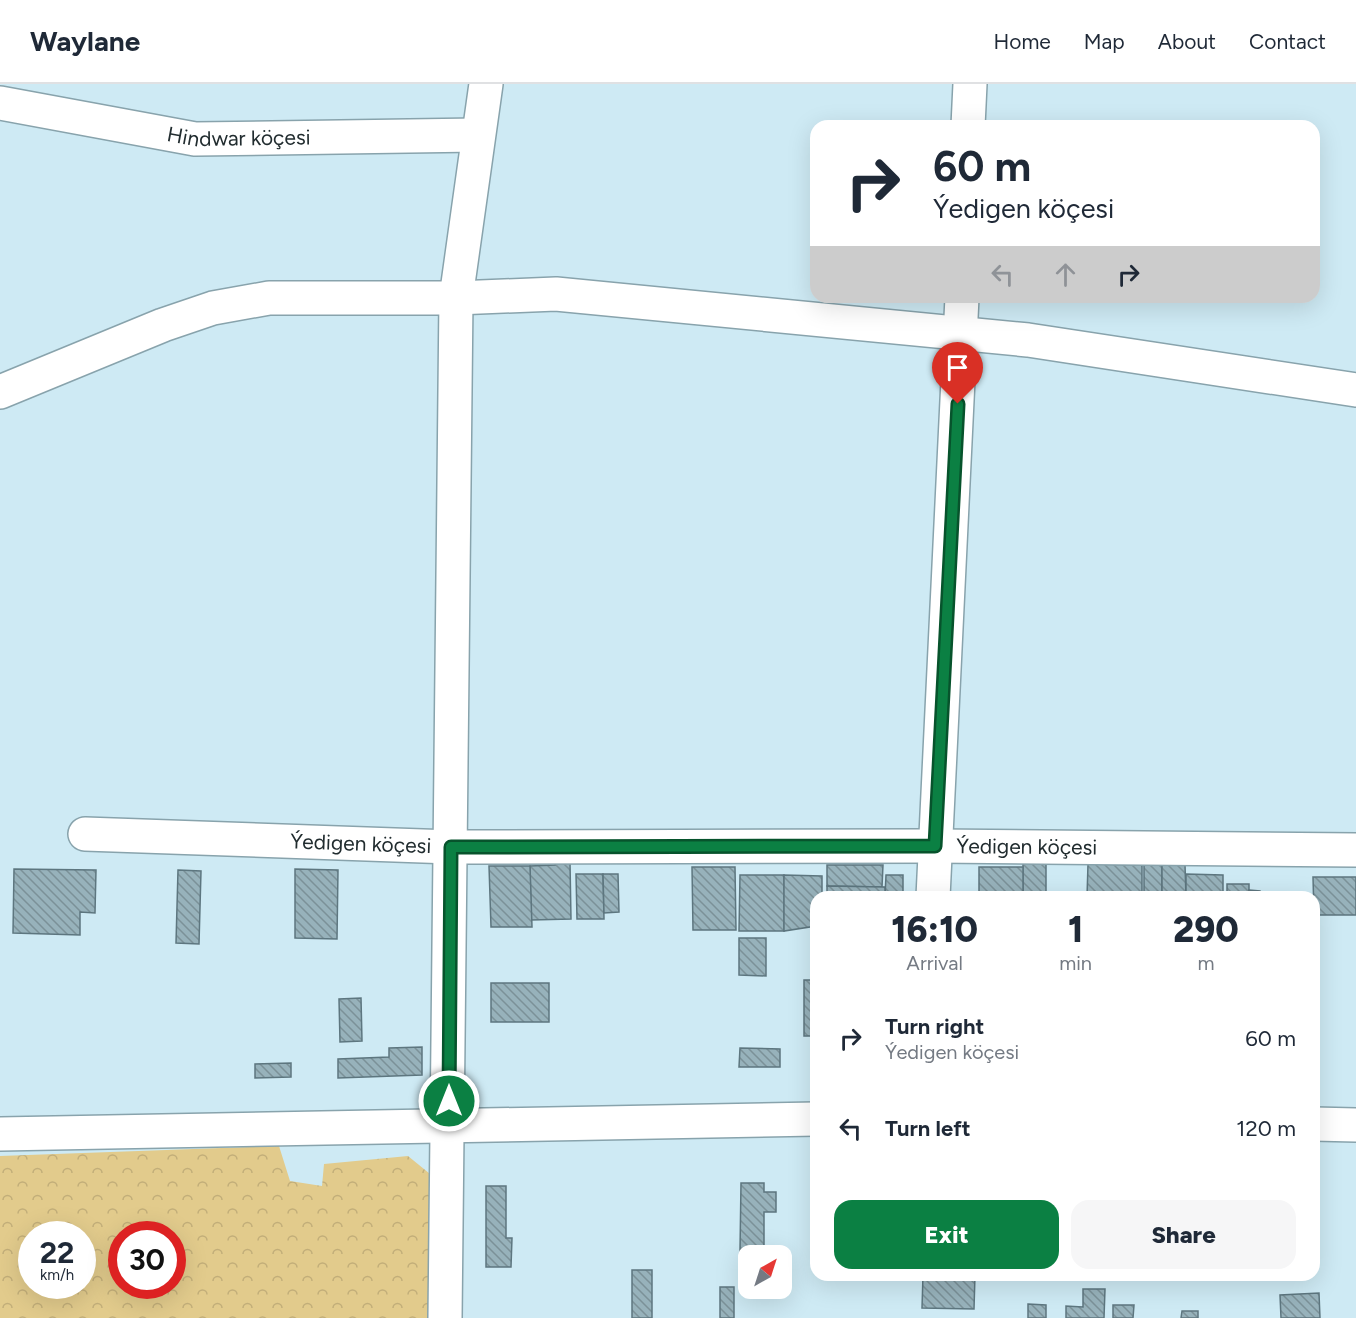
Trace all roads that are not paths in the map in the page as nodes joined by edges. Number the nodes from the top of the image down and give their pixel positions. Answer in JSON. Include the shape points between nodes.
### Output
{"nodes":[{"id":1,"x":486,"y":84,"type":"edge"},
{"id":2,"x":970,"y":84,"type":"edge"},
{"id":3,"x":0,"y":103,"type":"edge"},
{"id":4,"x":968,"y":120,"type":"edge"},
{"id":5,"x":478,"y":135,"type":"junction"},
{"id":6,"x":456,"y":298,"type":"junction"},
{"id":7,"x":962,"y":303,"type":"edge"},
{"id":8,"x":961,"y":334,"type":"junction"},
{"id":9,"x":1356,"y":390,"type":"edge"},
{"id":10,"x":0,"y":392,"type":"edge"},
{"id":11,"x":85,"y":834,"type":"dead end"},
{"id":12,"x":935,"y":846,"type":"junction"},
{"id":13,"x":451,"y":847,"type":"junction"},
{"id":14,"x":1356,"y":850,"type":"edge"},
{"id":15,"x":933,"y":891,"type":"edge"},
{"id":16,"x":810,"y":1119,"type":"edge"},
{"id":17,"x":449,"y":1124,"type":"junction"},
{"id":18,"x":1320,"y":1124,"type":"edge"},
{"id":19,"x":1356,"y":1125,"type":"edge"},
{"id":20,"x":0,"y":1134,"type":"edge"},
{"id":21,"x":445,"y":1318,"type":"edge"}],
"edges":[{"from":1,"to":5,"type":"street"},
{"from":2,"to":4,"type":"street"},
{"from":3,"to":5,"type":"street","name":"Hindwar köçesi","via":[[195,139]]},
{"from":5,"to":6,"type":"street"},
{"from":6,"to":8,"type":"street","via":[[556,294]]},
{"from":6,"to":10,"type":"street","via":[[269,298],[213,308]]},
{"from":6,"to":13,"type":"street"},
{"from":7,"to":8,"type":"street"},
{"from":8,"to":9,"type":"street","via":[[1028,340]]},
{"from":8,"to":12,"type":"street"},
{"from":11,"to":13,"type":"street","name":"Ýedigen köçesi"},
{"from":12,"to":13,"type":"street","name":"Ýedigen köçesi"},
{"from":12,"to":14,"type":"street","name":"Ýedigen köçesi"},
{"from":12,"to":15,"type":"street"},
{"from":13,"to":17,"type":"street"},
{"from":16,"to":17,"type":"street"},
{"from":17,"to":20,"type":"street"},
{"from":17,"to":21,"type":"street"},
{"from":18,"to":19,"type":"street"}]}
